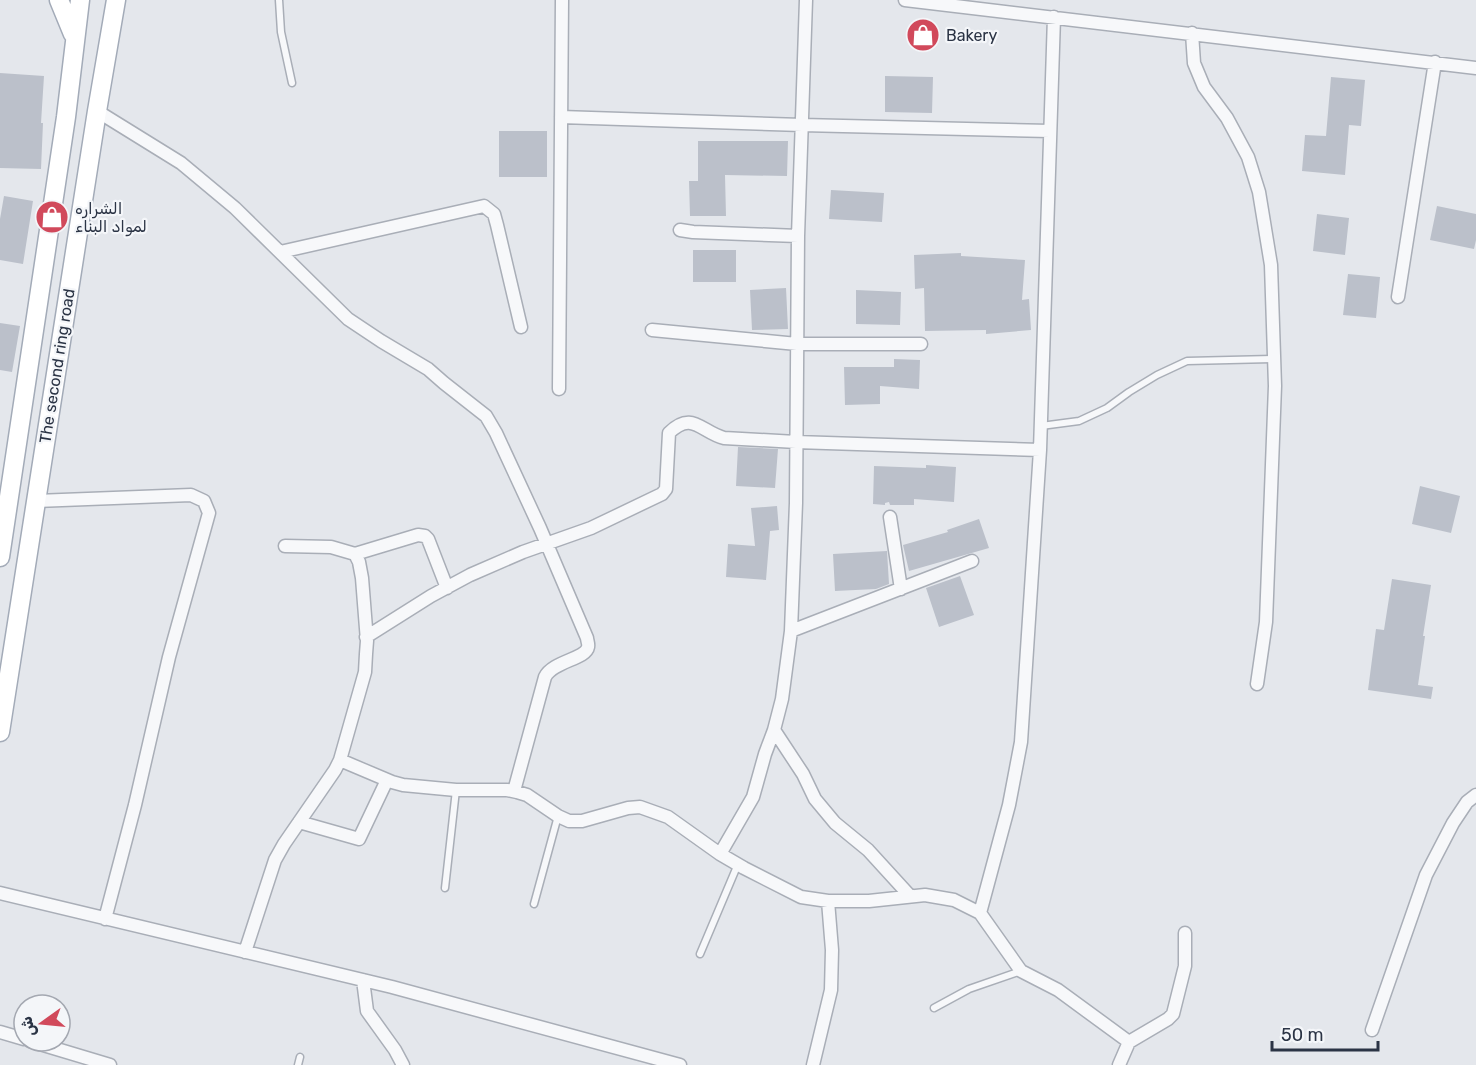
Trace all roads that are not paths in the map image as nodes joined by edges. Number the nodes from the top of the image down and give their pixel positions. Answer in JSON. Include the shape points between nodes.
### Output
{"nodes":[{"id":1,"x":59,"y":0,"type":"edge"},
{"id":2,"x":80,"y":0,"type":"edge"},
{"id":3,"x":116,"y":0,"type":"edge"},
{"id":4,"x":279,"y":0,"type":"edge"},
{"id":5,"x":562,"y":0,"type":"edge"},
{"id":6,"x":806,"y":0,"type":"edge"},
{"id":7,"x":904,"y":0,"type":"edge"},
{"id":8,"x":1054,"y":17,"type":"junction"},
{"id":9,"x":1191,"y":33,"type":"junction"},
{"id":10,"x":74,"y":38,"type":"junction"},
{"id":11,"x":1435,"y":62,"type":"junction"},
{"id":12,"x":1476,"y":68,"type":"edge"},
{"id":13,"x":292,"y":84,"type":"dead end"},
{"id":14,"x":97,"y":111,"type":"junction"},
{"id":15,"x":561,"y":117,"type":"junction"},
{"id":16,"x":802,"y":125,"type":"junction"},
{"id":17,"x":1050,"y":131,"type":"junction"},
{"id":18,"x":680,"y":230,"type":"dead end"},
{"id":19,"x":798,"y":236,"type":"junction"},
{"id":20,"x":280,"y":252,"type":"junction"},
{"id":21,"x":1398,"y":297,"type":"dead end"},
{"id":22,"x":521,"y":327,"type":"dead end"},
{"id":23,"x":652,"y":330,"type":"dead end"},
{"id":24,"x":797,"y":344,"type":"junction"},
{"id":25,"x":921,"y":344,"type":"dead end"},
{"id":26,"x":1274,"y":359,"type":"junction"},
{"id":27,"x":559,"y":389,"type":"dead end"},
{"id":28,"x":1041,"y":426,"type":"junction"},
{"id":29,"x":796,"y":442,"type":"junction"},
{"id":30,"x":1040,"y":450,"type":"junction"},
{"id":31,"x":36,"y":501,"type":"junction"},
{"id":32,"x":890,"y":517,"type":"dead end"},
{"id":33,"x":547,"y":543,"type":"junction"},
{"id":34,"x":285,"y":546,"type":"dead end"},
{"id":35,"x":355,"y":554,"type":"junction"},
{"id":36,"x":0,"y":557,"type":"edge"},
{"id":37,"x":972,"y":561,"type":"dead end"},
{"id":38,"x":447,"y":588,"type":"junction"},
{"id":39,"x":902,"y":589,"type":"junction"},
{"id":40,"x":791,"y":631,"type":"junction"},
{"id":41,"x":366,"y":637,"type":"junction"},
{"id":42,"x":1257,"y":684,"type":"dead end"},
{"id":43,"x":774,"y":730,"type":"junction"},
{"id":44,"x":0,"y":732,"type":"edge"},
{"id":45,"x":340,"y":760,"type":"junction"},
{"id":46,"x":387,"y":780,"type":"junction"},
{"id":47,"x":456,"y":790,"type":"junction"},
{"id":48,"x":513,"y":791,"type":"junction"},
{"id":49,"x":1476,"y":795,"type":"edge"},
{"id":50,"x":558,"y":816,"type":"junction"},
{"id":51,"x":299,"y":822,"type":"junction"},
{"id":52,"x":720,"y":854,"type":"junction"},
{"id":53,"x":738,"y":864,"type":"junction"},
{"id":54,"x":445,"y":888,"type":"dead end"},
{"id":55,"x":0,"y":893,"type":"edge"},
{"id":56,"x":910,"y":896,"type":"junction"},
{"id":57,"x":828,"y":901,"type":"junction"},
{"id":58,"x":534,"y":904,"type":"dead end"},
{"id":59,"x":980,"y":913,"type":"junction"},
{"id":60,"x":105,"y":919,"type":"junction"},
{"id":61,"x":1185,"y":933,"type":"dead end"},
{"id":62,"x":246,"y":952,"type":"junction"},
{"id":63,"x":700,"y":954,"type":"dead end"},
{"id":64,"x":1021,"y":971,"type":"junction"},
{"id":65,"x":363,"y":980,"type":"junction"},
{"id":66,"x":934,"y":1008,"type":"dead end"},
{"id":67,"x":1372,"y":1030,"type":"dead end"},
{"id":68,"x":1128,"y":1042,"type":"junction"},
{"id":69,"x":70,"y":1053,"type":"edge"},
{"id":70,"x":300,"y":1056,"type":"dead end"},
{"id":71,"x":110,"y":1065,"type":"edge"},
{"id":72,"x":298,"y":1065,"type":"edge"},
{"id":73,"x":403,"y":1065,"type":"edge"},
{"id":74,"x":680,"y":1065,"type":"edge"},
{"id":75,"x":813,"y":1065,"type":"edge"},
{"id":76,"x":1119,"y":1065,"type":"edge"}],
"edges":[{"from":1,"to":10,"type":"main road"},
{"from":2,"to":10,"type":"main road","name":"The second ring road"},
{"from":3,"to":14,"type":"main road","name":"The second ring road"},
{"from":4,"to":13,"type":"lane"},
{"from":5,"to":15,"type":"street"},
{"from":6,"to":16,"type":"street"},
{"from":7,"to":8,"type":"street"},
{"from":8,"to":9,"type":"street"},
{"from":8,"to":17,"type":"street"},
{"from":9,"to":11,"type":"street"},
{"from":9,"to":26,"type":"street","via":[[1194,63],[1204,87],[1248,157],[1258,192],[1271,265]]},
{"from":10,"to":36,"type":"main road","name":"The second ring road"},
{"from":11,"to":12,"type":"street"},
{"from":11,"to":21,"type":"street"},
{"from":14,"to":20,"type":"street","via":[[181,163]]},
{"from":14,"to":31,"type":"main road","name":"The second ring road"},
{"from":15,"to":16,"type":"street"},
{"from":15,"to":27,"type":"street"},
{"from":16,"to":17,"type":"street"},
{"from":16,"to":19,"type":"street"},
{"from":17,"to":28,"type":"street"},
{"from":18,"to":19,"type":"street"},
{"from":19,"to":24,"type":"street"},
{"from":20,"to":22,"type":"street","via":[[484,206],[494,214]]},
{"from":20,"to":33,"type":"street","via":[[348,319],[428,369],[486,416]]},
{"from":23,"to":24,"type":"street"},
{"from":24,"to":25,"type":"street"},
{"from":24,"to":29,"type":"street"},
{"from":26,"to":28,"type":"lane","via":[[1187,361],[1079,421]]},
{"from":26,"to":42,"type":"street","via":[[1266,622]]},
{"from":28,"to":30,"type":"street"},
{"from":29,"to":30,"type":"street"},
{"from":29,"to":33,"type":"street","via":[[724,438],[700,425],[687,422],[676,426],[669,434],[666,489],[662,494],[591,528]]},
{"from":29,"to":40,"type":"street"},
{"from":30,"to":59,"type":"street","via":[[1021,742],[1009,805]]},
{"from":31,"to":44,"type":"main road","name":"The second ring road"},
{"from":31,"to":60,"type":"street","via":[[191,495],[204,501],[209,513],[169,657]]},
{"from":32,"to":39,"type":"street"},
{"from":33,"to":38,"type":"street"},
{"from":33,"to":48,"type":"street","via":[[589,646],[582,654],[548,671]]},
{"from":34,"to":35,"type":"street","via":[[331,547]]},
{"from":35,"to":38,"type":"street","via":[[425,536]]},
{"from":35,"to":41,"type":"street","via":[[362,578]]},
{"from":37,"to":39,"type":"street"},
{"from":38,"to":41,"type":"street"},
{"from":39,"to":40,"type":"street"},
{"from":40,"to":43,"type":"street"},
{"from":41,"to":45,"type":"street","via":[[365,672]]},
{"from":43,"to":52,"type":"street","via":[[753,797]]},
{"from":43,"to":56,"type":"street","via":[[803,774],[814,799]]},
{"from":45,"to":46,"type":"street"},
{"from":45,"to":51,"type":"street"},
{"from":46,"to":47,"type":"street"},
{"from":46,"to":51,"type":"street","via":[[359,839]]},
{"from":47,"to":48,"type":"street"},
{"from":47,"to":54,"type":"lane"},
{"from":48,"to":50,"type":"street","via":[[527,795]]},
{"from":49,"to":67,"type":"street","via":[[1453,823],[1426,875]]},
{"from":50,"to":52,"type":"street","via":[[582,821],[640,807],[668,817]]},
{"from":50,"to":58,"type":"lane"},
{"from":51,"to":62,"type":"street","via":[[275,860]]},
{"from":52,"to":53,"type":"street"},
{"from":53,"to":57,"type":"street","via":[[801,897]]},
{"from":53,"to":63,"type":"lane"},
{"from":55,"to":60,"type":"street"},
{"from":56,"to":57,"type":"street"},
{"from":56,"to":59,"type":"street","via":[[954,900]]},
{"from":57,"to":75,"type":"street","via":[[831,990]]},
{"from":59,"to":64,"type":"street"},
{"from":60,"to":62,"type":"street"},
{"from":61,"to":68,"type":"street","via":[[1185,966],[1173,1014]]},
{"from":62,"to":65,"type":"street"},
{"from":64,"to":66,"type":"lane","via":[[969,989]]},
{"from":64,"to":68,"type":"street","via":[[1058,990]]},
{"from":65,"to":73,"type":"street","via":[[367,1011]]},
{"from":65,"to":74,"type":"street"},
{"from":68,"to":76,"type":"street"},
{"from":69,"to":71,"type":"street"},
{"from":70,"to":72,"type":"lane"}]}
